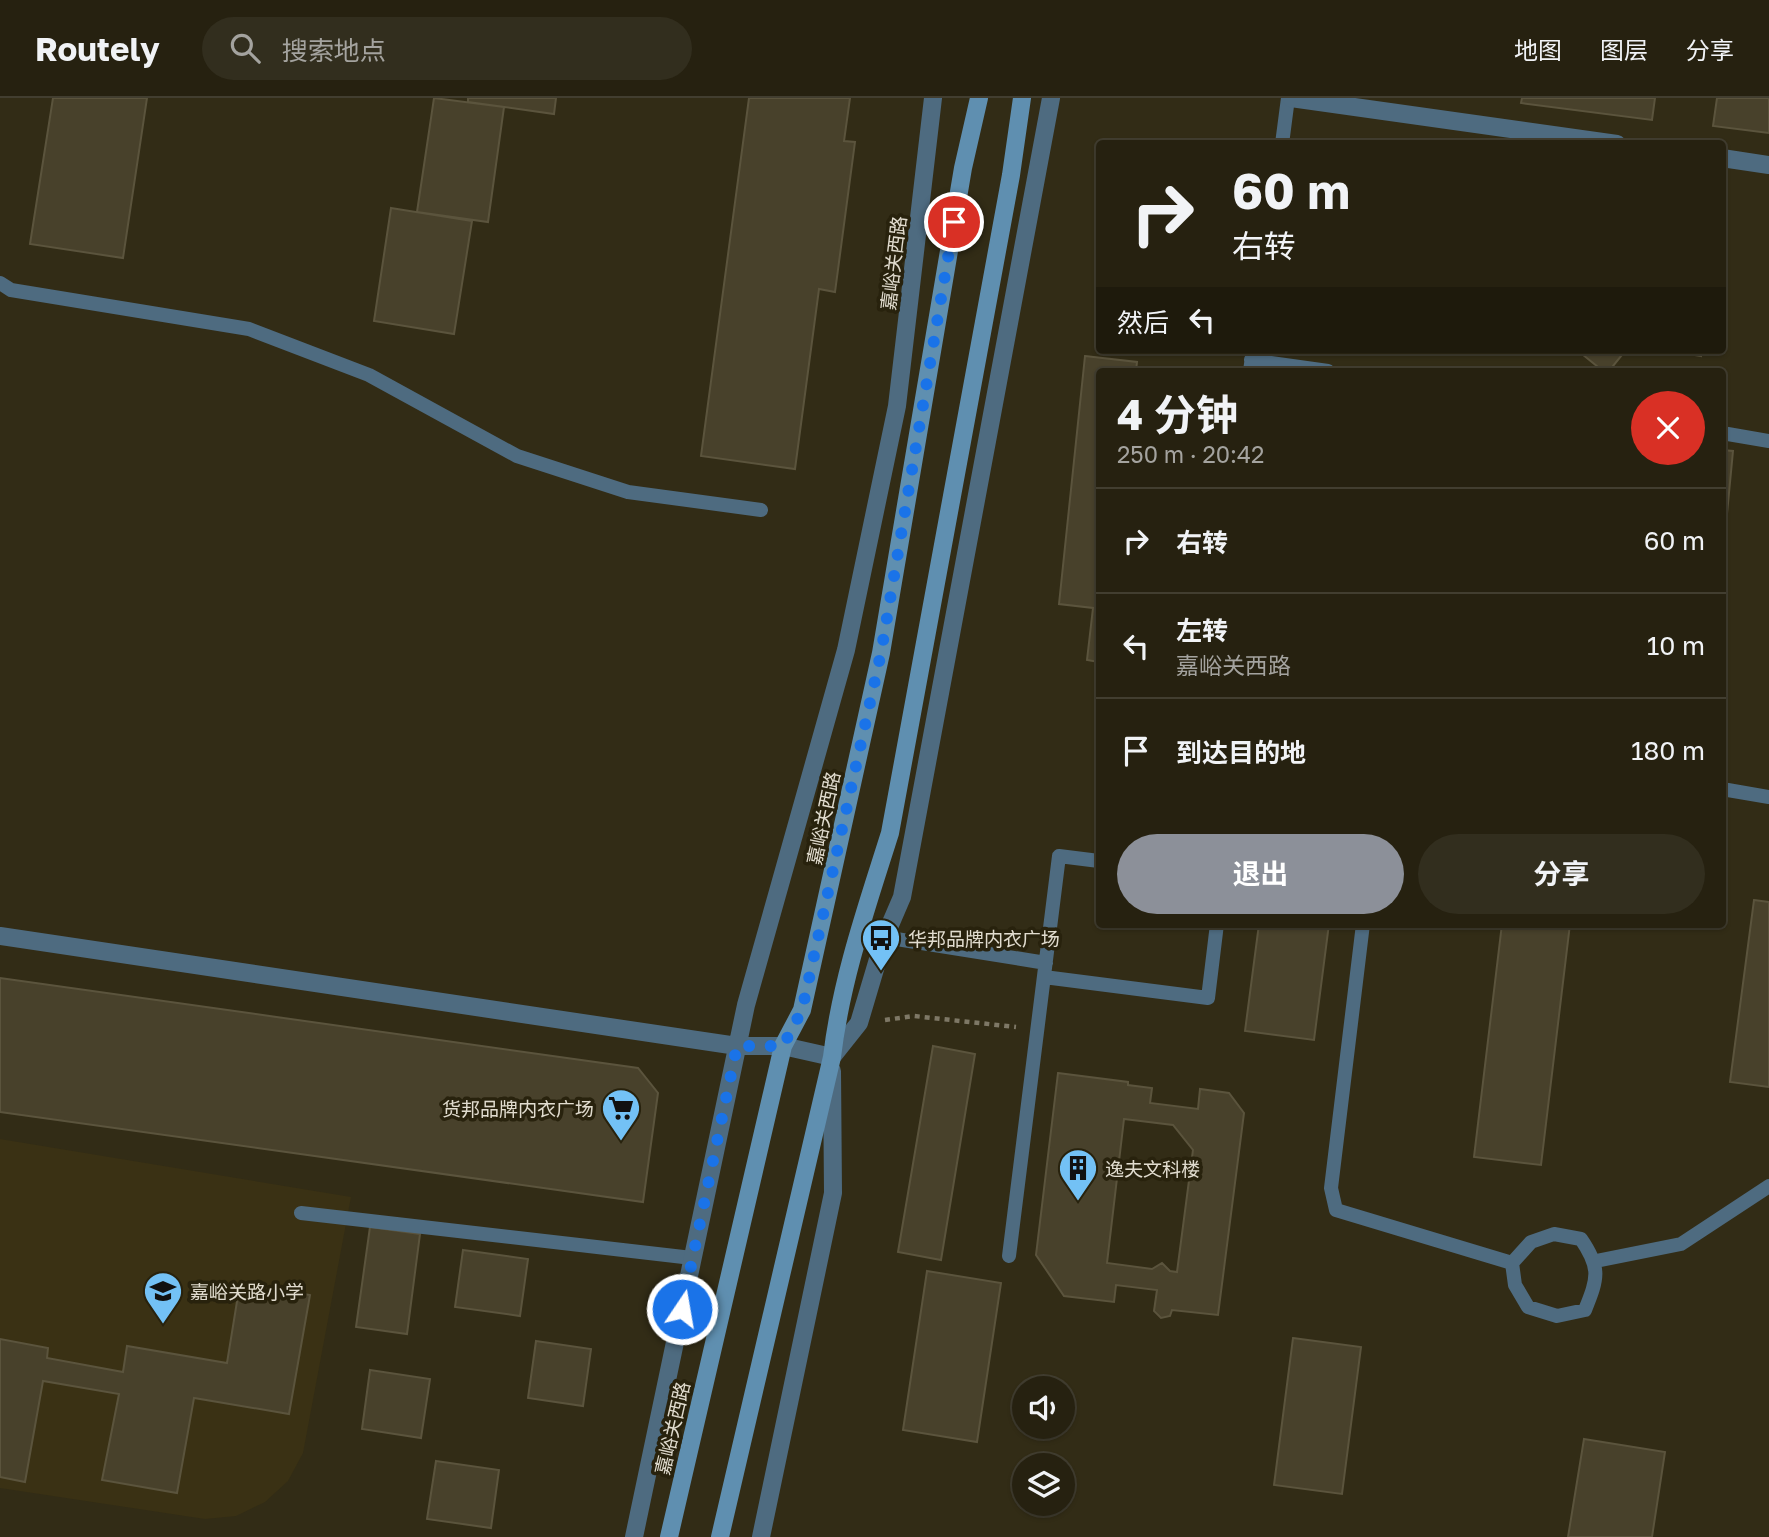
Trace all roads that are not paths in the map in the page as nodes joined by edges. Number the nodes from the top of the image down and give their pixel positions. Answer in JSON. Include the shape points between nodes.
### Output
{"nodes":[{"id":1,"x":933,"y":98,"type":"edge"},
{"id":2,"x":979,"y":98,"type":"edge"},
{"id":3,"x":1022,"y":98,"type":"edge"},
{"id":4,"x":1051,"y":98,"type":"edge"},
{"id":5,"x":1290,"y":98,"type":"edge"},
{"id":6,"x":1283,"y":140,"type":"edge"},
{"id":7,"x":1589,"y":140,"type":"edge"},
{"id":8,"x":1726,"y":159,"type":"edge"},
{"id":9,"x":1769,"y":165,"type":"edge"},
{"id":10,"x":0,"y":283,"type":"edge"},
{"id":11,"x":1251,"y":360,"type":"edge"},
{"id":12,"x":1307,"y":368,"type":"edge"},
{"id":13,"x":1726,"y":434,"type":"edge"},
{"id":14,"x":1769,"y":441,"type":"edge"},
{"id":15,"x":761,"y":510,"type":"dead end"},
{"id":16,"x":1726,"y":790,"type":"edge"},
{"id":17,"x":1769,"y":797,"type":"edge"},
{"id":18,"x":1096,"y":861,"type":"edge"},
{"id":19,"x":1217,"y":928,"type":"edge"},
{"id":20,"x":1363,"y":928,"type":"edge"},
{"id":21,"x":859,"y":933,"type":"junction"},
{"id":22,"x":0,"y":936,"type":"edge"},
{"id":23,"x":884,"y":939,"type":"junction"},
{"id":24,"x":1045,"y":970,"type":"junction"},
{"id":25,"x":737,"y":1046,"type":"junction"},
{"id":26,"x":783,"y":1046,"type":"junction"},
{"id":27,"x":832,"y":1057,"type":"junction"},
{"id":28,"x":1769,"y":1186,"type":"edge"},
{"id":29,"x":301,"y":1213,"type":"dead end"},
{"id":30,"x":1009,"y":1256,"type":"dead end"},
{"id":31,"x":692,"y":1258,"type":"junction"},
{"id":32,"x":1596,"y":1261,"type":"junction"},
{"id":33,"x":1512,"y":1263,"type":"junction"},
{"id":34,"x":634,"y":1537,"type":"edge"},
{"id":35,"x":668,"y":1537,"type":"edge"},
{"id":36,"x":720,"y":1537,"type":"edge"},
{"id":37,"x":761,"y":1537,"type":"edge"}],
"edges":[{"from":1,"to":25,"type":"street","name":"嘉峪关西路","via":[[897,406],[846,650]]},
{"from":2,"to":26,"type":"main road","name":"嘉峪关西路","via":[[963,168],[881,653],[802,1010]]},
{"from":3,"to":21,"type":"main road","via":[[890,833]]},
{"from":4,"to":23,"type":"street","via":[[902,897]]},
{"from":5,"to":6,"type":"lane"},
{"from":5,"to":7,"type":"street"},
{"from":8,"to":9,"type":"street"},
{"from":10,"to":15,"type":"lane","via":[[11,290],[249,329],[369,375],[517,456],[628,492]]},
{"from":11,"to":12,"type":"lane"},
{"from":13,"to":14,"type":"lane"},
{"from":16,"to":17,"type":"lane"},
{"from":18,"to":24,"type":"lane","via":[[1059,856]]},
{"from":19,"to":24,"type":"lane","via":[[1208,998]]},
{"from":20,"to":33,"type":"lane","via":[[1331,1188],[1336,1210]]},
{"from":21,"to":23,"type":"lane"},
{"from":21,"to":27,"type":"main road","via":[[836,1021]]},
{"from":22,"to":25,"type":"street"},
{"from":23,"to":24,"type":"lane","via":[[986,951]]},
{"from":23,"to":27,"type":"street","via":[[859,1023]]},
{"from":24,"to":30,"type":"lane"},
{"from":25,"to":26,"type":"street"},
{"from":25,"to":31,"type":"street","name":"嘉峪关西路"},
{"from":26,"to":27,"type":"street"},
{"from":26,"to":35,"type":"main road","name":"嘉峪关西路"},
{"from":27,"to":36,"type":"main road"},
{"from":27,"to":37,"type":"street","via":[[833,1193]]},
{"from":28,"to":32,"type":"lane","via":[[1681,1244]]},
{"from":29,"to":31,"type":"lane"},
{"from":31,"to":34,"type":"street","name":"嘉峪关西路"},
{"from":32,"to":33,"type":"lane","via":[[1581,1239],[1554,1234],[1531,1242]]},
{"from":32,"to":33,"type":"lane","via":[[1594,1290],[1585,1310],[1557,1316],[1528,1307],[1515,1285]]}]}
